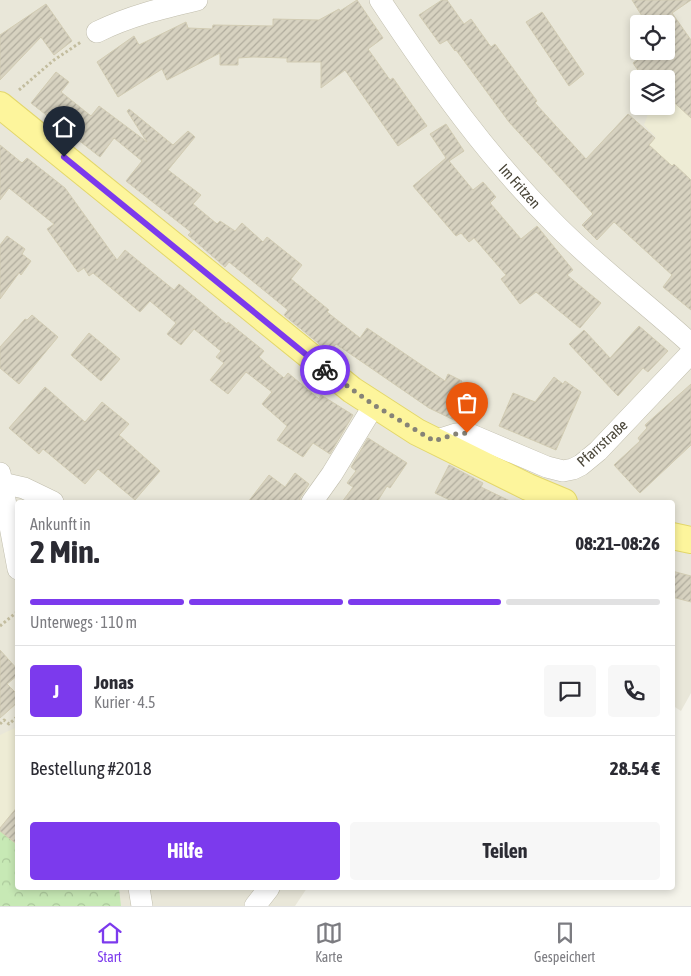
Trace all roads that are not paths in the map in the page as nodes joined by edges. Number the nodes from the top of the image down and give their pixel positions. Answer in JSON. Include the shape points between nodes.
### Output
{"nodes":[{"id":1,"x":197,"y":0,"type":"edge"},
{"id":2,"x":380,"y":0,"type":"edge"},
{"id":3,"x":97,"y":32,"type":"road end"},
{"id":4,"x":0,"y":104,"type":"edge"},
{"id":5,"x":691,"y":344,"type":"edge"},
{"id":6,"x":691,"y":353,"type":"edge"},
{"id":7,"x":374,"y":405,"type":"junction"},
{"id":8,"x":434,"y":441,"type":"junction"},
{"id":9,"x":1,"y":478,"type":"edge"},
{"id":10,"x":49,"y":500,"type":"edge"},
{"id":11,"x":313,"y":500,"type":"edge"},
{"id":12,"x":558,"y":500,"type":"edge"},
{"id":13,"x":675,"y":537,"type":"edge"},
{"id":14,"x":691,"y":540,"type":"edge"},
{"id":15,"x":15,"y":553,"type":"edge"},
{"id":16,"x":139,"y":890,"type":"edge"},
{"id":17,"x":267,"y":890,"type":"edge"},
{"id":18,"x":142,"y":906,"type":"edge"},
{"id":19,"x":255,"y":906,"type":"edge"}],
"edges":[{"from":1,"to":3,"type":"street","via":[[147,12]]},
{"from":2,"to":5,"type":"street","name":"Im Fritzen","via":[[460,115],[526,194],[590,257]]},
{"from":4,"to":7,"type":"main road","via":[[332,375]]},
{"from":6,"to":8,"type":"street","name":"Pfarrstraße","via":[[598,451],[573,469],[547,468],[467,433]]},
{"from":7,"to":8,"type":"main road"},
{"from":7,"to":11,"type":"street"},
{"from":8,"to":12,"type":"main road"},
{"from":9,"to":10,"type":"street"},
{"from":9,"to":15,"type":"street"},
{"from":13,"to":14,"type":"main road"},
{"from":16,"to":18,"type":"street"},
{"from":17,"to":19,"type":"street"}]}
